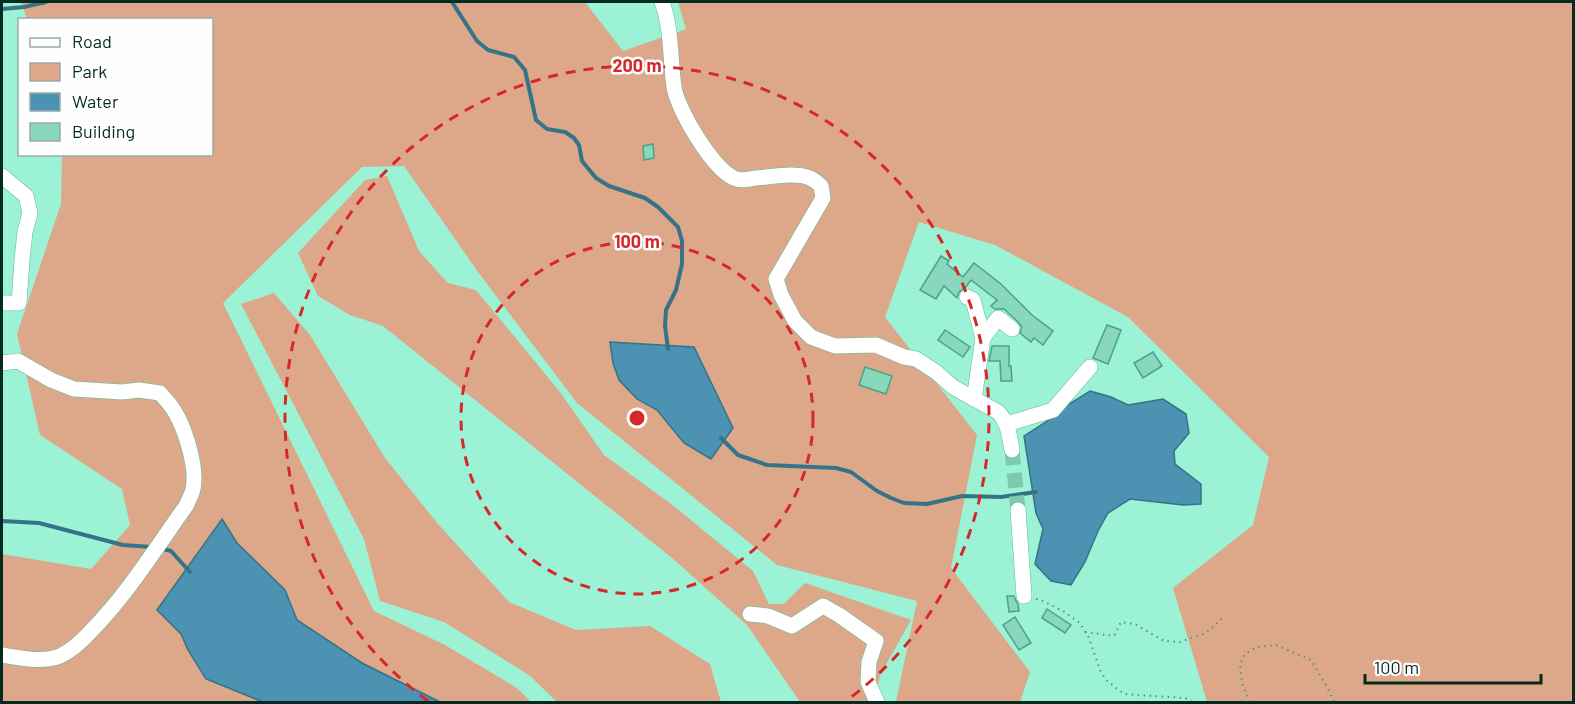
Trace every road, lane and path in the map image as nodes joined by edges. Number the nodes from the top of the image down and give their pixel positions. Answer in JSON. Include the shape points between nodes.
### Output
{"nodes":[{"id":1,"x":662,"y":2,"type":"edge"},
{"id":2,"x":2,"y":176,"type":"edge"},
{"id":3,"x":967,"y":297,"type":"dead end"},
{"id":4,"x":2,"y":303,"type":"edge"},
{"id":5,"x":1012,"y":329,"type":"dead end"},
{"id":6,"x":983,"y":338,"type":"junction"},
{"id":7,"x":2,"y":363,"type":"edge"},
{"id":8,"x":1090,"y":367,"type":"dead end"},
{"id":9,"x":974,"y":399,"type":"junction"},
{"id":10,"x":1007,"y":424,"type":"junction"},
{"id":11,"x":1012,"y":450,"type":"tunnel mouth"},
{"id":12,"x":1018,"y":510,"type":"tunnel mouth"},
{"id":13,"x":1024,"y":596,"type":"joint"},
{"id":14,"x":750,"y":614,"type":"dead end"},
{"id":15,"x":1225,"y":616,"type":"dead end"},
{"id":16,"x":1086,"y":632,"type":"junction"},
{"id":17,"x":2,"y":655,"type":"edge"},
{"id":18,"x":877,"y":702,"type":"edge"},
{"id":19,"x":1193,"y":702,"type":"edge"},
{"id":20,"x":1250,"y":702,"type":"edge"},
{"id":21,"x":1334,"y":702,"type":"edge"}],
"edges":[{"from":1,"to":9,"type":"street","via":[[670,35],[674,90],[683,116],[709,155],[737,180],[799,176],[821,186],[824,198],[776,279],[795,321],[811,337],[835,346],[876,345],[916,359]]},
{"from":2,"to":4,"type":"street","via":[[26,196],[30,213],[19,303]]},
{"from":3,"to":6,"type":"street","via":[[974,300]]},
{"from":5,"to":6,"type":"street","via":[[998,318]]},
{"from":6,"to":9,"type":"street"},
{"from":7,"to":17,"type":"street","via":[[18,361],[74,389],[160,393],[183,430],[194,475],[193,491],[186,506],[104,619],[78,644],[60,656],[44,660]]},
{"from":8,"to":10,"type":"street","via":[[1053,410]]},
{"from":9,"to":10,"type":"street","via":[[998,412]]},
{"from":10,"to":11,"type":"street"},
{"from":12,"to":13,"type":"street"},
{"from":13,"to":16,"type":"path","via":[[1063,611]]},
{"from":14,"to":18,"type":"street","via":[[768,616],[792,626],[823,606],[839,615],[876,642],[868,682]]},
{"from":15,"to":16,"type":"path","via":[[1206,633],[1180,642],[1164,640],[1135,624],[1121,622],[1114,636]]},
{"from":16,"to":19,"type":"path","via":[[1106,680],[1124,694],[1185,698]]},
{"from":20,"to":21,"type":"path","via":[[1240,664],[1245,654],[1257,647],[1276,645],[1311,660]]}]}
